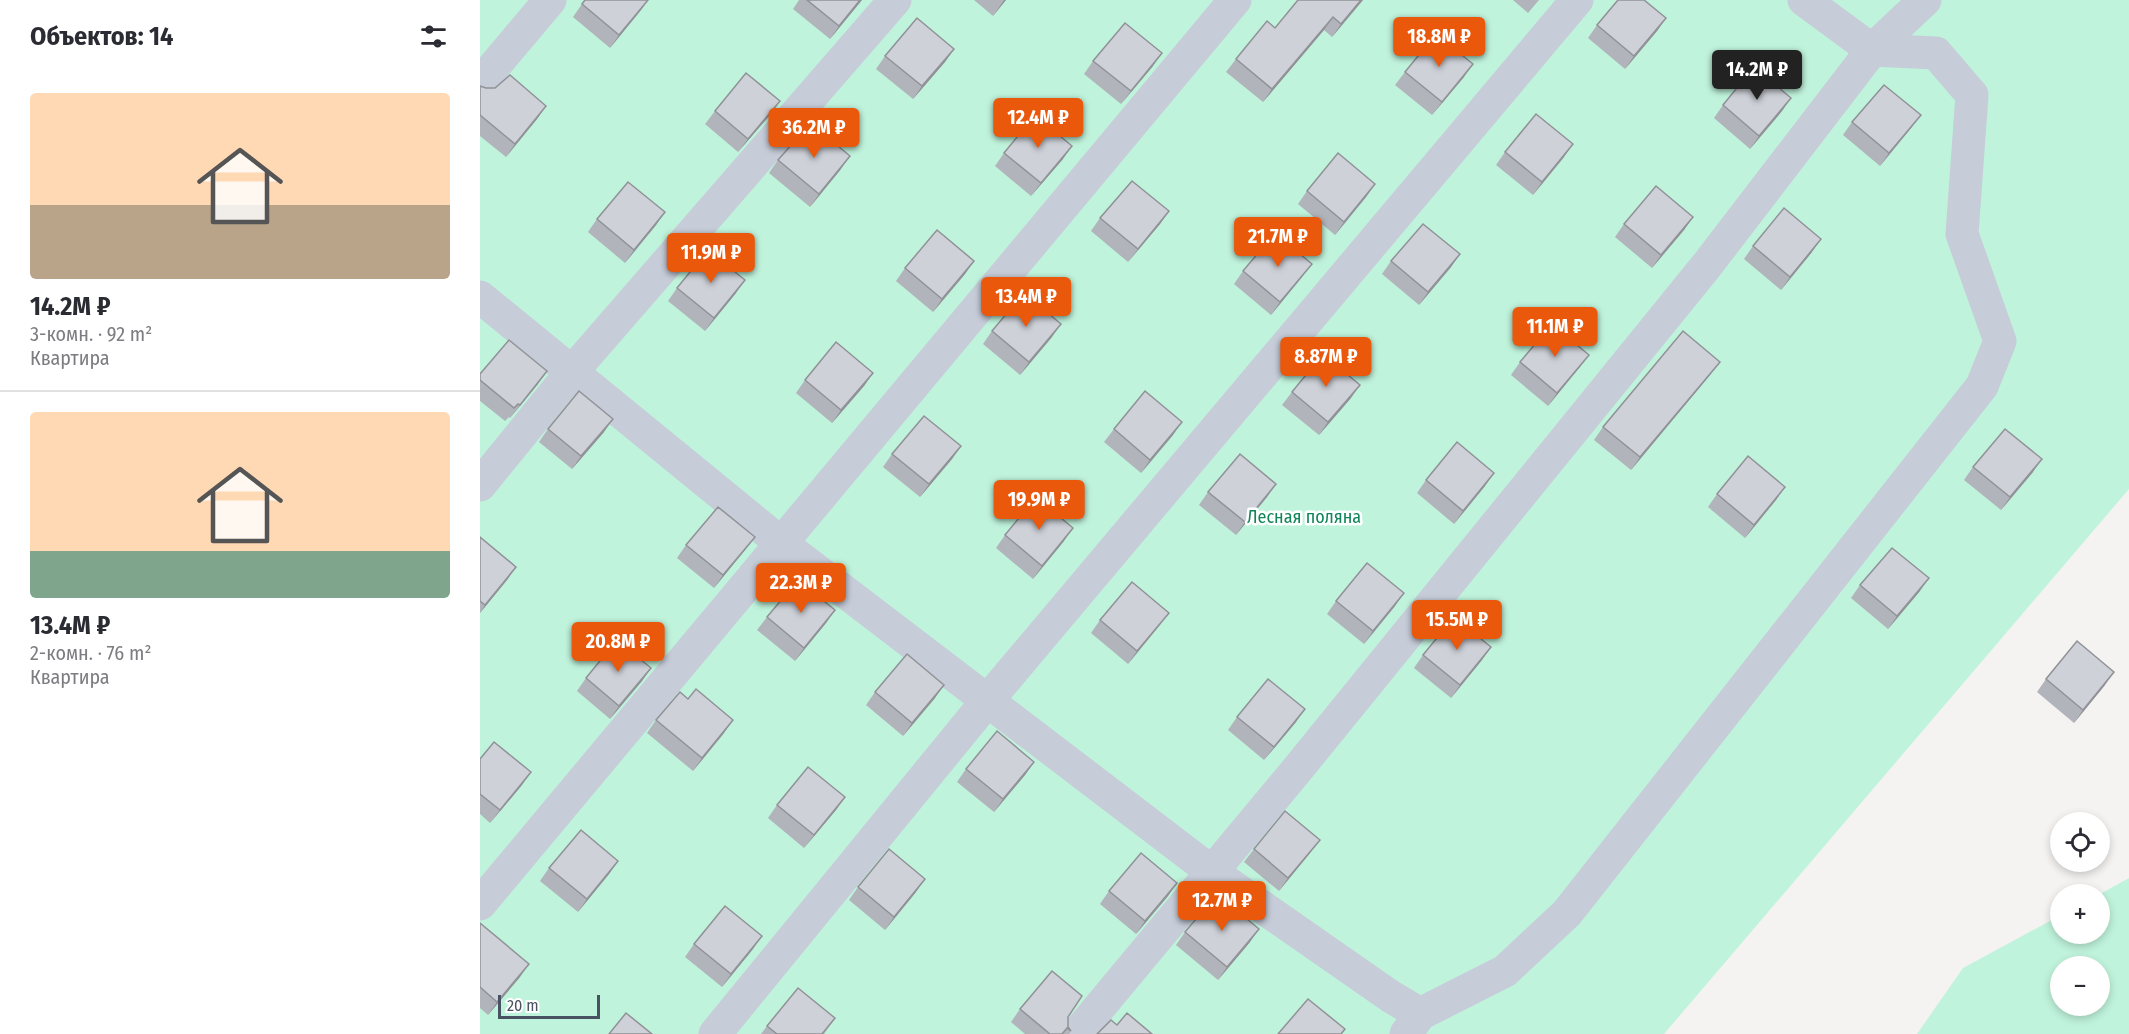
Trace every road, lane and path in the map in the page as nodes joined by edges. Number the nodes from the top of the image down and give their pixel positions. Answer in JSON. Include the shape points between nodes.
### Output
{"nodes":[{"id":1,"x":550,"y":0,"type":"edge"},
{"id":2,"x":895,"y":0,"type":"edge"},
{"id":3,"x":1235,"y":0,"type":"edge"},
{"id":4,"x":1577,"y":0,"type":"edge"},
{"id":5,"x":1804,"y":0,"type":"edge"},
{"id":6,"x":1925,"y":0,"type":"edge"},
{"id":7,"x":1872,"y":50,"type":"junction"},
{"id":8,"x":480,"y":83,"type":"edge"},
{"id":9,"x":480,"y":297,"type":"edge"},
{"id":10,"x":571,"y":373,"type":"junction"},
{"id":11,"x":480,"y":485,"type":"edge"},
{"id":12,"x":780,"y":543,"type":"junction"},
{"id":13,"x":987,"y":701,"type":"junction"},
{"id":14,"x":1212,"y":872,"type":"junction"},
{"id":15,"x":480,"y":904,"type":"edge"},
{"id":16,"x":1413,"y":1024,"type":"edge"},
{"id":17,"x":715,"y":1034,"type":"edge"},
{"id":18,"x":1077,"y":1034,"type":"edge"}],
"edges":[{"from":1,"to":8,"type":"street"},
{"from":2,"to":10,"type":"street"},
{"from":3,"to":12,"type":"street"},
{"from":4,"to":13,"type":"street"},
{"from":5,"to":7,"type":"street"},
{"from":6,"to":7,"type":"street"},
{"from":7,"to":14,"type":"street","via":[[1707,265]]},
{"from":7,"to":16,"type":"street","via":[[1936,53],[1972,95],[1962,234],[2000,341],[1982,386],[1568,913],[1505,971]]},
{"from":9,"to":10,"type":"street"},
{"from":10,"to":11,"type":"street"},
{"from":10,"to":12,"type":"street"},
{"from":12,"to":13,"type":"street"},
{"from":12,"to":15,"type":"street"},
{"from":13,"to":14,"type":"street"},
{"from":13,"to":17,"type":"street"},
{"from":14,"to":16,"type":"street","via":[[1390,996]]},
{"from":14,"to":18,"type":"street"}]}
